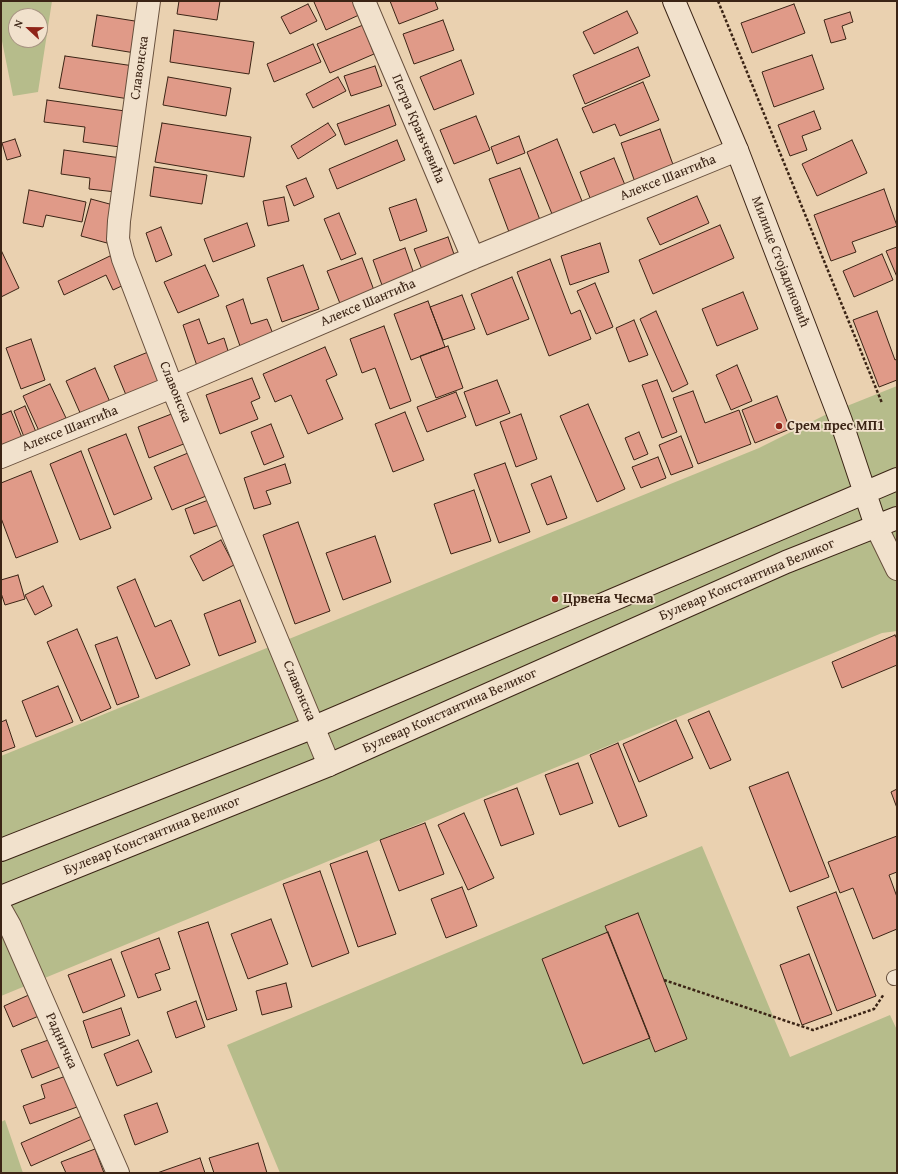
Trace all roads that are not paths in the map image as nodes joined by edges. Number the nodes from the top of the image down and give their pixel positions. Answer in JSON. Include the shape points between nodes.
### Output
{"nodes":[{"id":1,"x":149,"y":1,"type":"edge"},
{"id":2,"x":364,"y":1,"type":"edge"},
{"id":3,"x":674,"y":1,"type":"edge"},
{"id":4,"x":737,"y":150,"type":"junction"},
{"id":5,"x":472,"y":258,"type":"junction"},
{"id":6,"x":172,"y":387,"type":"junction"},
{"id":7,"x":1,"y":457,"type":"edge"},
{"id":8,"x":897,"y":479,"type":"edge"},
{"id":9,"x":864,"y":493,"type":"junction"},
{"id":10,"x":897,"y":518,"type":"edge"},
{"id":11,"x":876,"y":526,"type":"junction"},
{"id":12,"x":897,"y":569,"type":"edge"},
{"id":13,"x":314,"y":727,"type":"junction"},
{"id":14,"x":329,"y":765,"type":"junction"},
{"id":15,"x":1,"y":850,"type":"edge"},
{"id":16,"x":1,"y":897,"type":"edge"},
{"id":17,"x":1,"y":910,"type":"edge"},
{"id":18,"x":118,"y":1173,"type":"edge"}],
"edges":[{"from":1,"to":6,"type":"street","name":"Славонска","via":[[118,239],[123,259]]},
{"from":2,"to":5,"type":"street","name":"Петра Крањчевића"},
{"from":3,"to":4,"type":"street","name":"Милице Стојадиновић"},
{"from":4,"to":5,"type":"street","name":"Алексе Шантића"},
{"from":4,"to":9,"type":"street","name":"Милице Стојадиновић","via":[[841,422]]},
{"from":5,"to":6,"type":"street","name":"Алексе Шантића"},
{"from":6,"to":7,"type":"street","name":"Алексе Шантића"},
{"from":6,"to":13,"type":"street","name":"Славонска"},
{"from":8,"to":9,"type":"street"},
{"from":9,"to":11,"type":"street","name":"Милице Стојадиновић"},
{"from":9,"to":13,"type":"street"},
{"from":10,"to":11,"type":"street","name":"Булевар Константина Великог"},
{"from":11,"to":12,"type":"street","name":"Милице Стојадиновић"},
{"from":11,"to":14,"type":"street","name":"Булевар Константина Великог","via":[[786,562]]},
{"from":13,"to":14,"type":"street","name":"Славонска"},
{"from":13,"to":15,"type":"street"},
{"from":14,"to":16,"type":"street","name":"Булевар Константина Великог"},
{"from":17,"to":18,"type":"street","name":"Радничка"}]}
